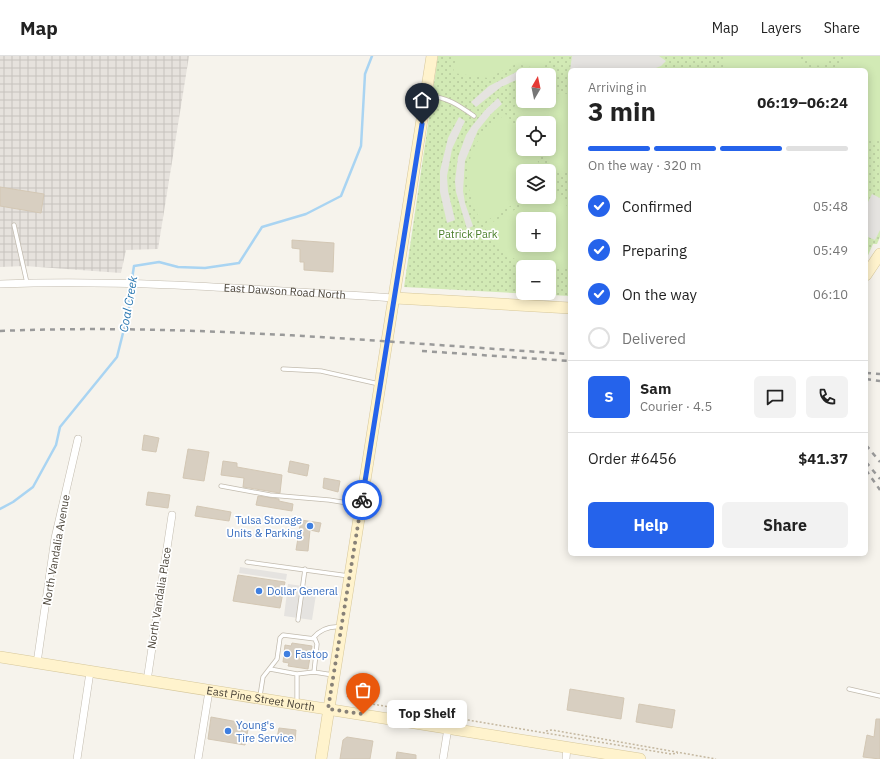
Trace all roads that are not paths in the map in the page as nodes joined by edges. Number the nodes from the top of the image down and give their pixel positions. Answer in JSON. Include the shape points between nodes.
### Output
{"nodes":[{"id":1,"x":432,"y":56,"type":"edge"},
{"id":2,"x":426,"y":95,"type":"junction"},
{"id":3,"x":474,"y":116,"type":"dead end"},
{"id":4,"x":14,"y":225,"type":"dead end"},
{"id":5,"x":880,"y":254,"type":"edge"},
{"id":6,"x":868,"y":272,"type":"edge"},
{"id":7,"x":27,"y":283,"type":"junction"},
{"id":8,"x":0,"y":284,"type":"edge"},
{"id":9,"x":395,"y":298,"type":"junction"},
{"id":10,"x":568,"y":308,"type":"edge"},
{"id":11,"x":283,"y":369,"type":"dead end"},
{"id":12,"x":380,"y":384,"type":"junction"},
{"id":13,"x":78,"y":439,"type":"dead end"},
{"id":14,"x":221,"y":486,"type":"dead end"},
{"id":15,"x":361,"y":506,"type":"junction"},
{"id":16,"x":172,"y":515,"type":"dead end"},
{"id":17,"x":247,"y":562,"type":"dead end"},
{"id":18,"x":305,"y":569,"type":"junction"},
{"id":19,"x":350,"y":576,"type":"junction"},
{"id":20,"x":298,"y":620,"type":"dead end"},
{"id":21,"x":341,"y":628,"type":"junction"},
{"id":22,"x":313,"y":638,"type":"junction"},
{"id":23,"x":0,"y":657,"type":"edge"},
{"id":24,"x":37,"y":663,"type":"junction"},
{"id":25,"x":270,"y":669,"type":"junction"},
{"id":26,"x":90,"y":672,"type":"junction"},
{"id":27,"x":314,"y":672,"type":"junction"},
{"id":28,"x":297,"y":674,"type":"junction"},
{"id":29,"x":334,"y":675,"type":"junction"},
{"id":30,"x":147,"y":681,"type":"junction"},
{"id":31,"x":849,"y":689,"type":"dead end"},
{"id":32,"x":209,"y":691,"type":"junction"},
{"id":33,"x":880,"y":696,"type":"edge"},
{"id":34,"x":259,"y":699,"type":"junction"},
{"id":35,"x":297,"y":704,"type":"junction"},
{"id":36,"x":328,"y":709,"type":"junction"},
{"id":37,"x":448,"y":728,"type":"junction"},
{"id":38,"x":567,"y":747,"type":"junction"},
{"id":39,"x":77,"y":759,"type":"edge"},
{"id":40,"x":198,"y":759,"type":"edge"},
{"id":41,"x":321,"y":759,"type":"edge"},
{"id":42,"x":443,"y":759,"type":"edge"},
{"id":43,"x":566,"y":759,"type":"edge"},
{"id":44,"x":640,"y":759,"type":"edge"}],
"edges":[{"from":1,"to":2,"type":"main road"},
{"from":2,"to":3,"type":"lane","via":[[453,101]]},
{"from":2,"to":9,"type":"main road"},
{"from":4,"to":7,"type":"lane"},
{"from":5,"to":6,"type":"main road"},
{"from":7,"to":8,"type":"street","name":"East Dawson Road North"},
{"from":7,"to":9,"type":"street","name":"East Dawson Road North","via":[[139,283]]},
{"from":9,"to":10,"type":"main road","name":"East Dawson Road North"},
{"from":9,"to":12,"type":"main road"},
{"from":11,"to":12,"type":"lane","via":[[321,371]]},
{"from":12,"to":15,"type":"main road"},
{"from":13,"to":24,"type":"street","name":"North Vandalia Avenue","via":[[55,538]]},
{"from":14,"to":15,"type":"lane"},
{"from":15,"to":19,"type":"main road"},
{"from":16,"to":30,"type":"street","name":"North Vandalia Place"},
{"from":17,"to":18,"type":"lane"},
{"from":18,"to":19,"type":"lane"},
{"from":18,"to":20,"type":"lane"},
{"from":19,"to":21,"type":"main road"},
{"from":21,"to":22,"type":"lane","via":[[329,628]]},
{"from":21,"to":29,"type":"main road"},
{"from":22,"to":25,"type":"lane","via":[[283,635],[280,638],[277,659]]},
{"from":22,"to":27,"type":"lane","via":[[317,641]]},
{"from":23,"to":24,"type":"main road","name":"East Pine Street North"},
{"from":24,"to":26,"type":"main road","name":"East Pine Street North"},
{"from":25,"to":28,"type":"lane"},
{"from":25,"to":34,"type":"lane","via":[[263,677]]},
{"from":26,"to":30,"type":"main road","name":"East Pine Street North"},
{"from":26,"to":39,"type":"street"},
{"from":27,"to":28,"type":"lane"},
{"from":27,"to":29,"type":"lane"},
{"from":28,"to":35,"type":"lane"},
{"from":29,"to":36,"type":"main road"},
{"from":30,"to":32,"type":"main road","name":"East Pine Street North"},
{"from":31,"to":33,"type":"lane"},
{"from":32,"to":34,"type":"main road","name":"East Pine Street North"},
{"from":32,"to":40,"type":"street"},
{"from":34,"to":35,"type":"main road","name":"East Pine Street North"},
{"from":35,"to":36,"type":"main road","name":"East Pine Street North"},
{"from":36,"to":37,"type":"main road","name":"East Pine Street North"},
{"from":36,"to":41,"type":"main road"},
{"from":37,"to":38,"type":"main road","name":"East Pine Street North"},
{"from":37,"to":42,"type":"street"},
{"from":38,"to":43,"type":"street"},
{"from":38,"to":44,"type":"main road","name":"East Pine Street North"}]}
